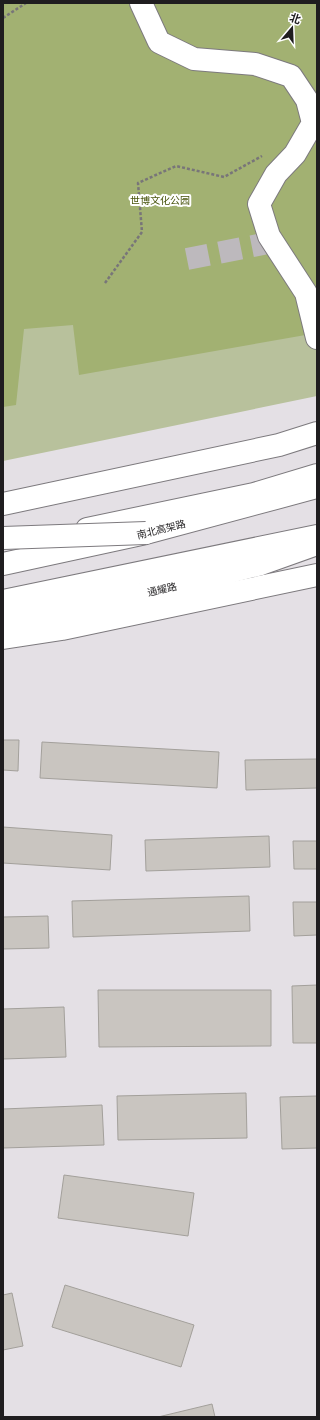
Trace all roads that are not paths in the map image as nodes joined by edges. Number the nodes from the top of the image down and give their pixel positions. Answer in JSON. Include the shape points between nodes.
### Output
{"nodes":[{"id":1,"x":141,"y":3,"type":"edge"},
{"id":2,"x":317,"y":338,"type":"edge"},
{"id":3,"x":317,"y":432,"type":"edge"},
{"id":4,"x":317,"y":475,"type":"edge"},
{"id":5,"x":317,"y":487,"type":"edge"},
{"id":6,"x":3,"y":504,"type":"edge"},
{"id":7,"x":146,"y":533,"type":"junction"},
{"id":8,"x":317,"y":536,"type":"edge"},
{"id":9,"x":3,"y":538,"type":"edge"},
{"id":10,"x":317,"y":544,"type":"edge"},
{"id":11,"x":3,"y":547,"type":"edge"},
{"id":12,"x":3,"y":564,"type":"edge"},
{"id":13,"x":317,"y":575,"type":"edge"},
{"id":14,"x":3,"y":600,"type":"edge"},
{"id":15,"x":3,"y":620,"type":"edge"},
{"id":16,"x":3,"y":638,"type":"edge"}],
"edges":[{"from":1,"to":2,"type":"main road","via":[[159,42],[194,60],[255,64],[291,76],[307,100],[313,123],[295,154],[276,174],[259,204],[269,236],[306,293]]},
{"from":3,"to":6,"type":"main road","via":[[279,446]]},
{"from":4,"to":11,"type":"main road","via":[[254,494]]},
{"from":5,"to":7,"type":"main road","name":"南北高架路"},
{"from":7,"to":9,"type":"main road","bridge":true},
{"from":7,"to":12,"type":"main road","name":"南北高架路","bridge":true},
{"from":8,"to":14,"type":"main road"},
{"from":10,"to":15,"type":"main road","name":"通耀路","via":[[261,564],[165,588]]},
{"from":13,"to":16,"type":"main road","via":[[62,629]]}]}
